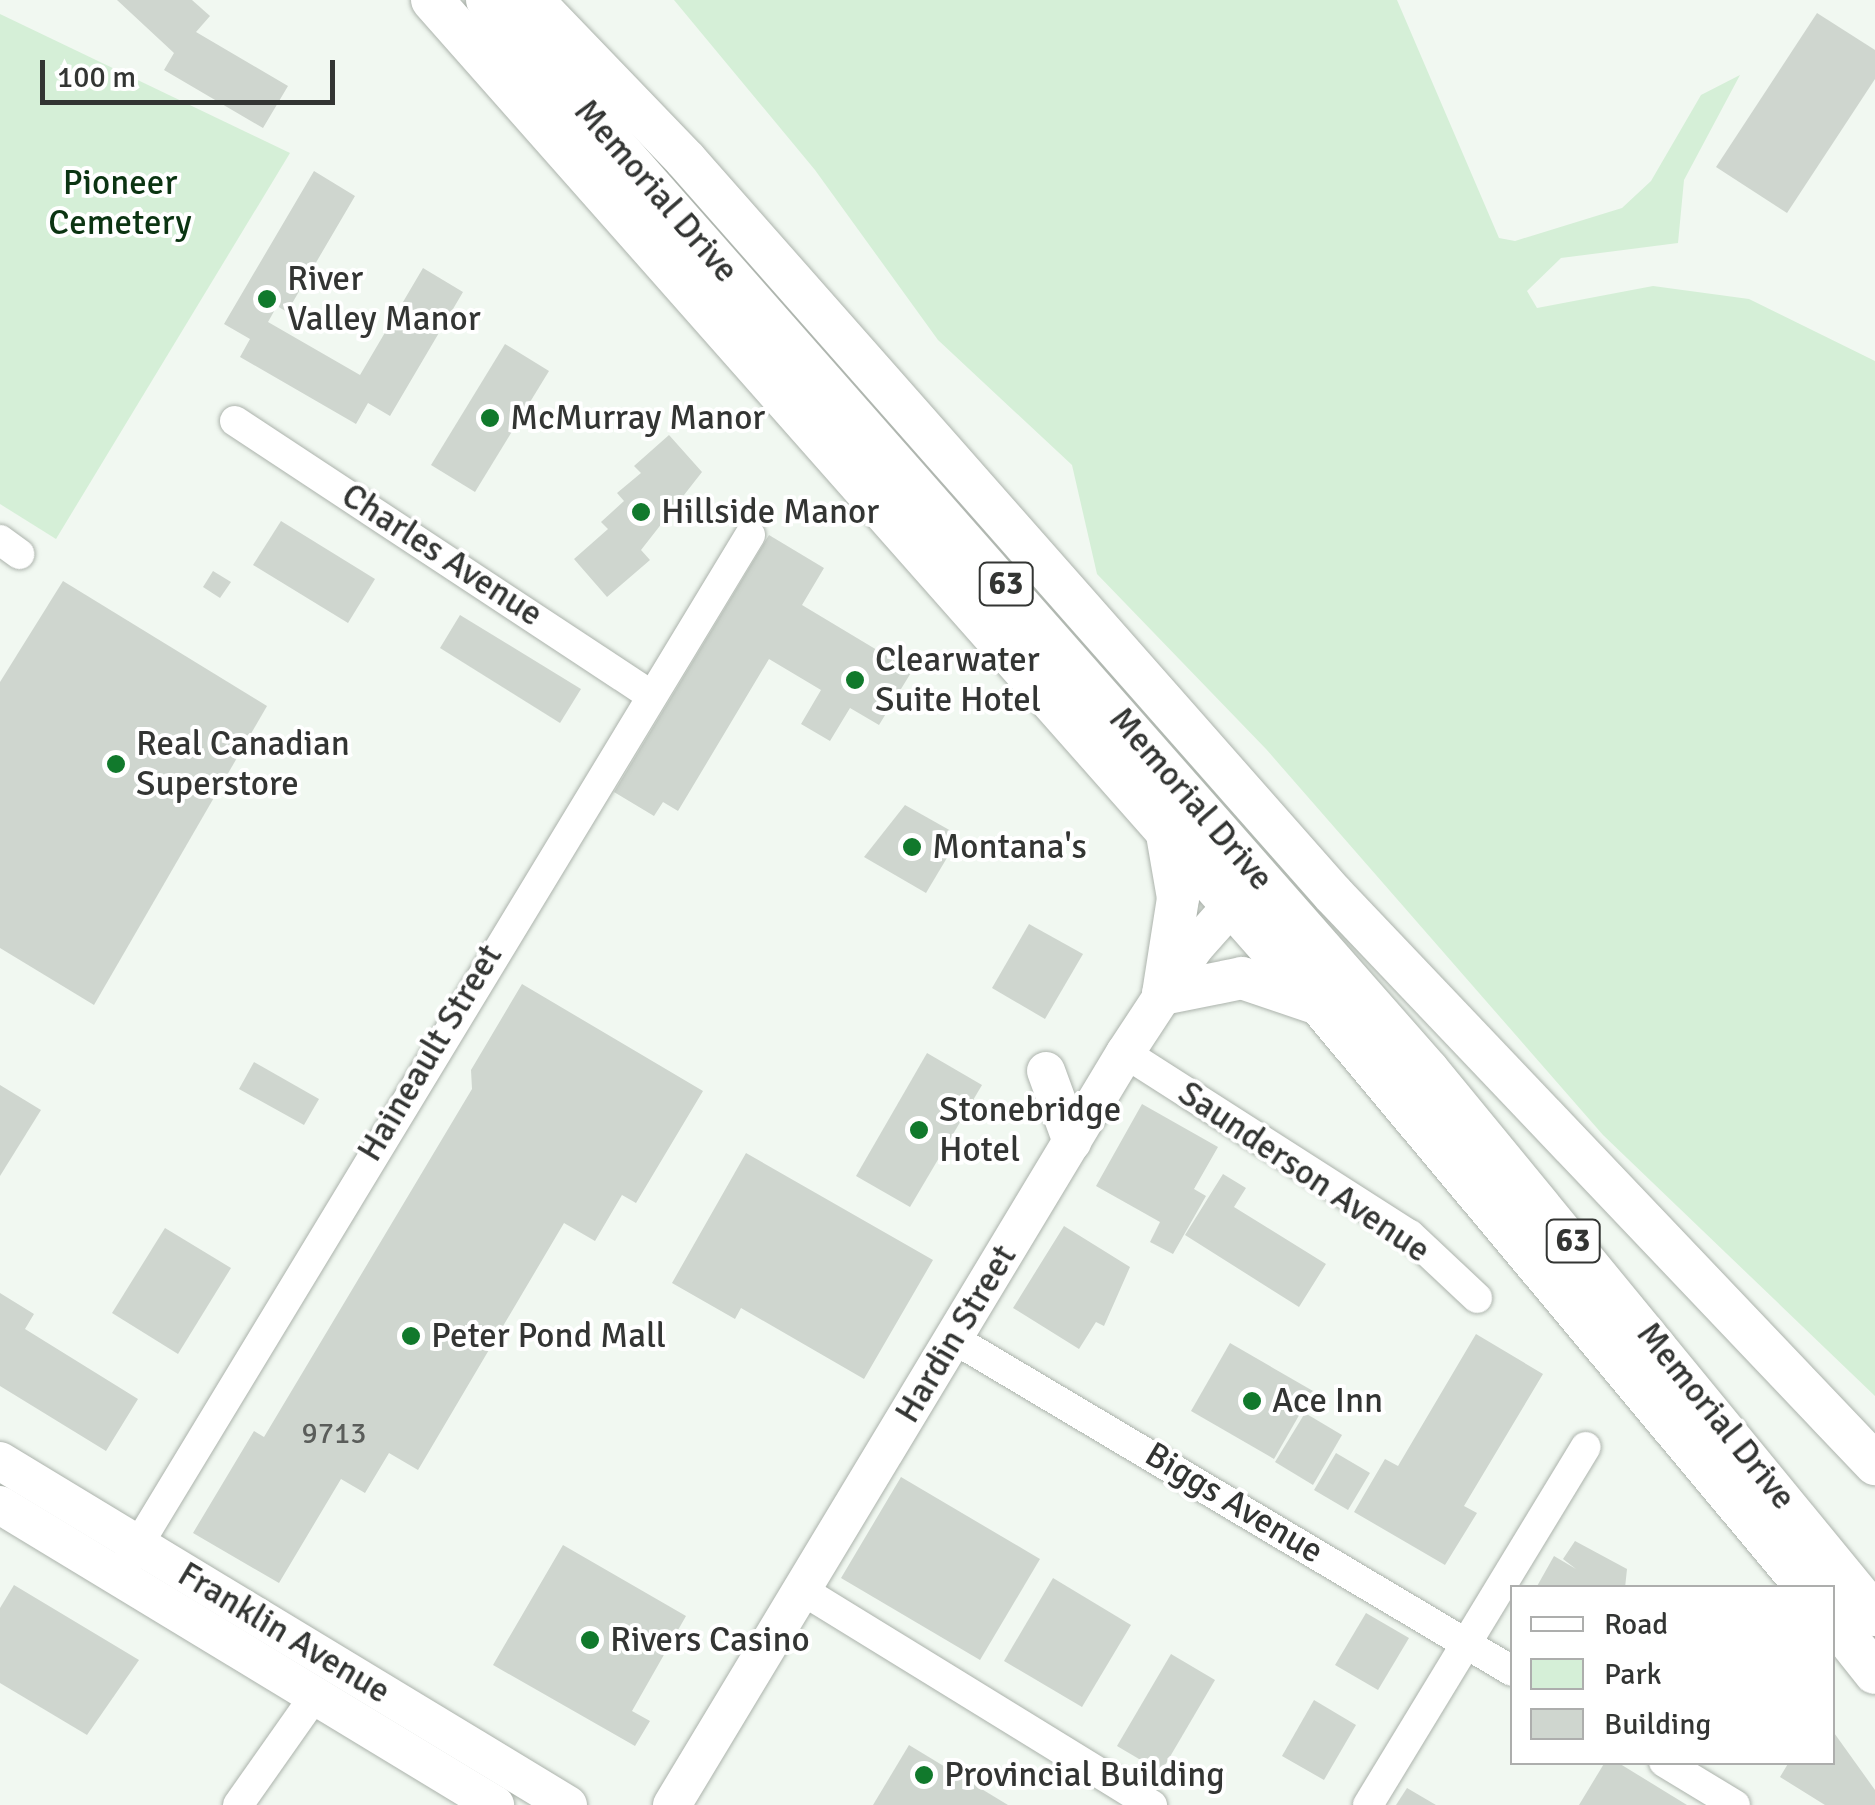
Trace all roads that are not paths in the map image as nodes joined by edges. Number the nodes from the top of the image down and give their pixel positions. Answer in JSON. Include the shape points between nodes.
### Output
{"nodes":[{"id":1,"x":432,"y":0,"type":"edge"},
{"id":2,"x":486,"y":0,"type":"edge"},
{"id":3,"x":532,"y":0,"type":"edge"},
{"id":4,"x":235,"y":421,"type":"dead end"},
{"id":5,"x":750,"y":535,"type":"dead end"},
{"id":6,"x":648,"y":693,"type":"junction"},
{"id":7,"x":1167,"y":833,"type":"junction"},
{"id":8,"x":1244,"y":891,"type":"junction"},
{"id":9,"x":1163,"y":994,"type":"junction"},
{"id":10,"x":1319,"y":1004,"type":"junction"},
{"id":11,"x":1120,"y":1063,"type":"junction"},
{"id":12,"x":1072,"y":1142,"type":"junction"},
{"id":13,"x":1477,"y":1298,"type":"dead end"},
{"id":14,"x":954,"y":1339,"type":"junction"},
{"id":15,"x":1586,"y":1447,"type":"dead end"},
{"id":16,"x":0,"y":1461,"type":"edge"},
{"id":17,"x":1875,"y":1464,"type":"edge"},
{"id":18,"x":0,"y":1505,"type":"edge"},
{"id":19,"x":140,"y":1544,"type":"junction"},
{"id":20,"x":118,"y":1575,"type":"junction"},
{"id":21,"x":1804,"y":1585,"type":"edge"},
{"id":22,"x":802,"y":1590,"type":"junction"},
{"id":23,"x":1875,"y":1615,"type":"edge"},
{"id":24,"x":1835,"y":1623,"type":"edge"},
{"id":25,"x":1466,"y":1643,"type":"junction"},
{"id":26,"x":1510,"y":1670,"type":"edge"},
{"id":27,"x":1875,"y":1673,"type":"edge"},
{"id":28,"x":314,"y":1697,"type":"junction"},
{"id":29,"x":1669,"y":1765,"type":"edge"},
{"id":30,"x":238,"y":1805,"type":"edge"},
{"id":31,"x":494,"y":1805,"type":"edge"},
{"id":32,"x":568,"y":1805,"type":"edge"},
{"id":33,"x":672,"y":1805,"type":"edge"},
{"id":34,"x":1152,"y":1805,"type":"edge"},
{"id":35,"x":1368,"y":1805,"type":"edge"},
{"id":36,"x":1735,"y":1805,"type":"edge"}],
"edges":[{"from":1,"to":7,"type":"highway","name":"Memorial Drive","number":"63"},
{"from":2,"to":8,"type":"highway","name":"Memorial Drive","number":"63","via":[[748,296]]},
{"from":3,"to":17,"type":"highway","via":[[685,159],[1346,908]]},
{"from":4,"to":6,"type":"street","name":"Charles Avenue"},
{"from":5,"to":6,"type":"street","name":"Haineault Street"},
{"from":6,"to":19,"type":"street","name":"Haineault Street"},
{"from":7,"to":8,"type":"highway","name":"Memorial Drive","number":"63"},
{"from":7,"to":9,"type":"highway","via":[[1178,898]]},
{"from":8,"to":9,"type":"main road","name":"Hardin Street"},
{"from":8,"to":10,"type":"highway","name":"Memorial Drive","number":"63"},
{"from":8,"to":23,"type":"highway","name":"Memorial Drive","number":"63","via":[[1581,1251]]},
{"from":9,"to":10,"type":"highway","via":[[1242,978]]},
{"from":9,"to":11,"type":"main road","name":"Hardin Street"},
{"from":10,"to":21,"type":"highway","name":"Memorial Drive","number":"63"},
{"from":11,"to":12,"type":"main road","name":"Hardin Street"},
{"from":11,"to":12,"type":"main road","via":[[1046,1072]]},
{"from":11,"to":13,"type":"street","name":"Saunderson Avenue","via":[[1410,1235]]},
{"from":12,"to":14,"type":"main road","name":"Hardin Street"},
{"from":14,"to":22,"type":"main road","name":"Hardin Street"},
{"from":14,"to":25,"type":"street","name":"Biggs Avenue"},
{"from":15,"to":25,"type":"street"},
{"from":16,"to":19,"type":"main road","name":"Franklin Avenue"},
{"from":18,"to":20,"type":"main road","name":"Franklin Avenue"},
{"from":19,"to":20,"type":"street","name":"Haineault Street"},
{"from":19,"to":32,"type":"main road","name":"Franklin Avenue"},
{"from":20,"to":28,"type":"main road","name":"Franklin Avenue"},
{"from":22,"to":33,"type":"main road","name":"Hardin Street"},
{"from":22,"to":34,"type":"street"},
{"from":24,"to":27,"type":"highway"},
{"from":25,"to":26,"type":"street","name":"Biggs Avenue"},
{"from":25,"to":35,"type":"street"},
{"from":28,"to":30,"type":"street"},
{"from":28,"to":31,"type":"main road","name":"Franklin Avenue"},
{"from":29,"to":36,"type":"street"}]}
